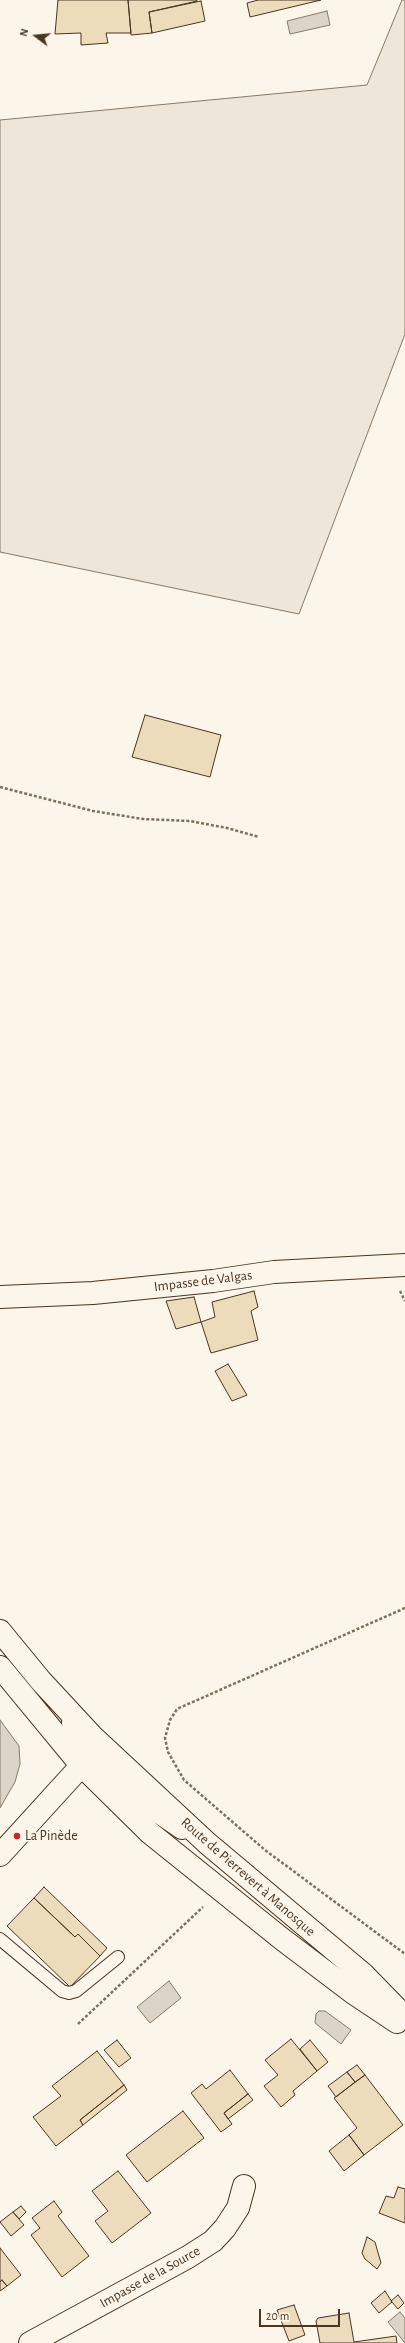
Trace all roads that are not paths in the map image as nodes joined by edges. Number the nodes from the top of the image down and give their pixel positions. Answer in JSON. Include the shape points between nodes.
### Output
{"nodes":[{"id":1,"x":405,"y":1265,"type":"edge"},
{"id":2,"x":0,"y":1297,"type":"edge"},
{"id":3,"x":0,"y":1631,"type":"edge"},
{"id":4,"x":0,"y":1667,"type":"edge"},
{"id":5,"x":89,"y":1752,"type":"junction"},
{"id":6,"x":3,"y":1846,"type":"edge"},
{"id":7,"x":0,"y":1939,"type":"edge"},
{"id":8,"x":118,"y":1957,"type":"dead end"},
{"id":9,"x":405,"y":2017,"type":"edge"},
{"id":10,"x":405,"y":2028,"type":"edge"},
{"id":11,"x":244,"y":2186,"type":"dead end"},
{"id":12,"x":30,"y":2343,"type":"edge"}],
"edges":[{"from":1,"to":2,"type":"main road","name":"Impasse de Valgas","via":[[274,1272],[93,1293]]},
{"from":3,"to":5,"type":"main road","via":[[63,1706]]},
{"from":4,"to":5,"type":"main road"},
{"from":5,"to":6,"type":"main road"},
{"from":5,"to":9,"type":"main road","name":"Route de Pierrevert à Manosque","via":[[207,1843],[363,1974]]},
{"from":5,"to":10,"type":"main road","name":"Route de Pierrevert à Manosque","via":[[150,1833],[346,1988]]},
{"from":7,"to":8,"type":"lane","via":[[62,1991],[69,1993],[76,1991]]},
{"from":11,"to":12,"type":"main road","name":"Impasse de la Source","via":[[238,2208],[213,2241]]}]}
